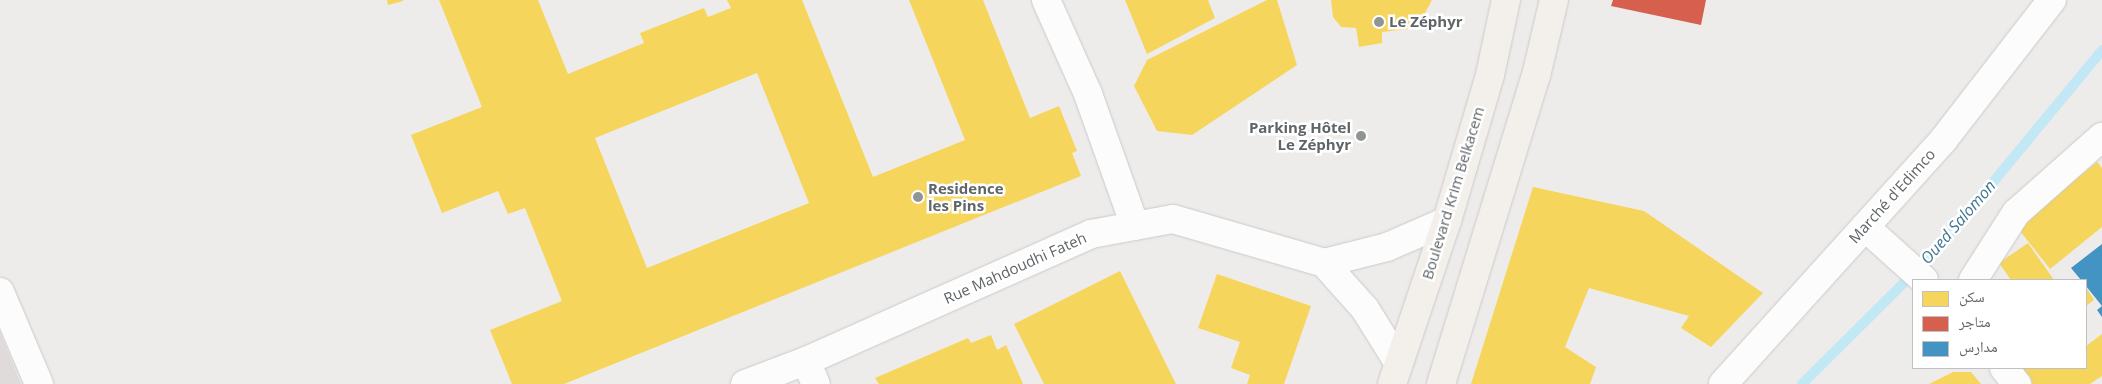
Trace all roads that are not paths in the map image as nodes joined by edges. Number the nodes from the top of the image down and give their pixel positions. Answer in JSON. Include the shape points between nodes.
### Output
{"nodes":[{"id":1,"x":1046,"y":0,"type":"edge"},
{"id":2,"x":1506,"y":0,"type":"edge"},
{"id":3,"x":1554,"y":0,"type":"edge"},
{"id":4,"x":2052,"y":0,"type":"edge"},
{"id":5,"x":2102,"y":138,"type":"edge"},
{"id":6,"x":1447,"y":221,"type":"junction"},
{"id":7,"x":1135,"y":226,"type":"junction"},
{"id":8,"x":1872,"y":233,"type":"junction"},
{"id":9,"x":1324,"y":263,"type":"junction"},
{"id":10,"x":1923,"y":279,"type":"edge"},
{"id":11,"x":1974,"y":279,"type":"edge"},
{"id":12,"x":0,"y":292,"type":"edge"},
{"id":13,"x":2005,"y":369,"type":"edge"},
{"id":14,"x":811,"y":372,"type":"edge"},
{"id":15,"x":1395,"y":373,"type":"edge"},
{"id":16,"x":39,"y":384,"type":"edge"},
{"id":17,"x":744,"y":384,"type":"edge"},
{"id":18,"x":1441,"y":384,"type":"edge"},
{"id":19,"x":1723,"y":384,"type":"edge"},
{"id":20,"x":2017,"y":384,"type":"edge"}],
"edges":[{"from":1,"to":7,"type":"street","via":[[1088,94]]},
{"from":2,"to":6,"type":"main road","name":"Boulevard Krim Belkacem","via":[[1490,75]]},
{"from":3,"to":18,"type":"main road","via":[[1536,76]]},
{"from":4,"to":8,"type":"street","name":"Marché d'Edimco"},
{"from":5,"to":11,"type":"street","via":[[2016,213]]},
{"from":6,"to":9,"type":"street","name":"Rue Mahdoudhi Fateh","via":[[1387,248]]},
{"from":6,"to":15,"type":"main road","name":"Boulevard Krim Belkacem"},
{"from":7,"to":9,"type":"street","name":"Rue Mahdoudhi Fateh","via":[[1173,219]]},
{"from":7,"to":14,"type":"street","name":"Rue Mahdoudhi Fateh","via":[[1090,234]]},
{"from":8,"to":10,"type":"street"},
{"from":8,"to":19,"type":"street","name":"Marché d'Edimco"},
{"from":9,"to":15,"type":"street","via":[[1365,309]]},
{"from":12,"to":16,"type":"street"},
{"from":13,"to":20,"type":"street"},
{"from":14,"to":17,"type":"street","name":"Rue Mahdoudhi Fateh"}]}
